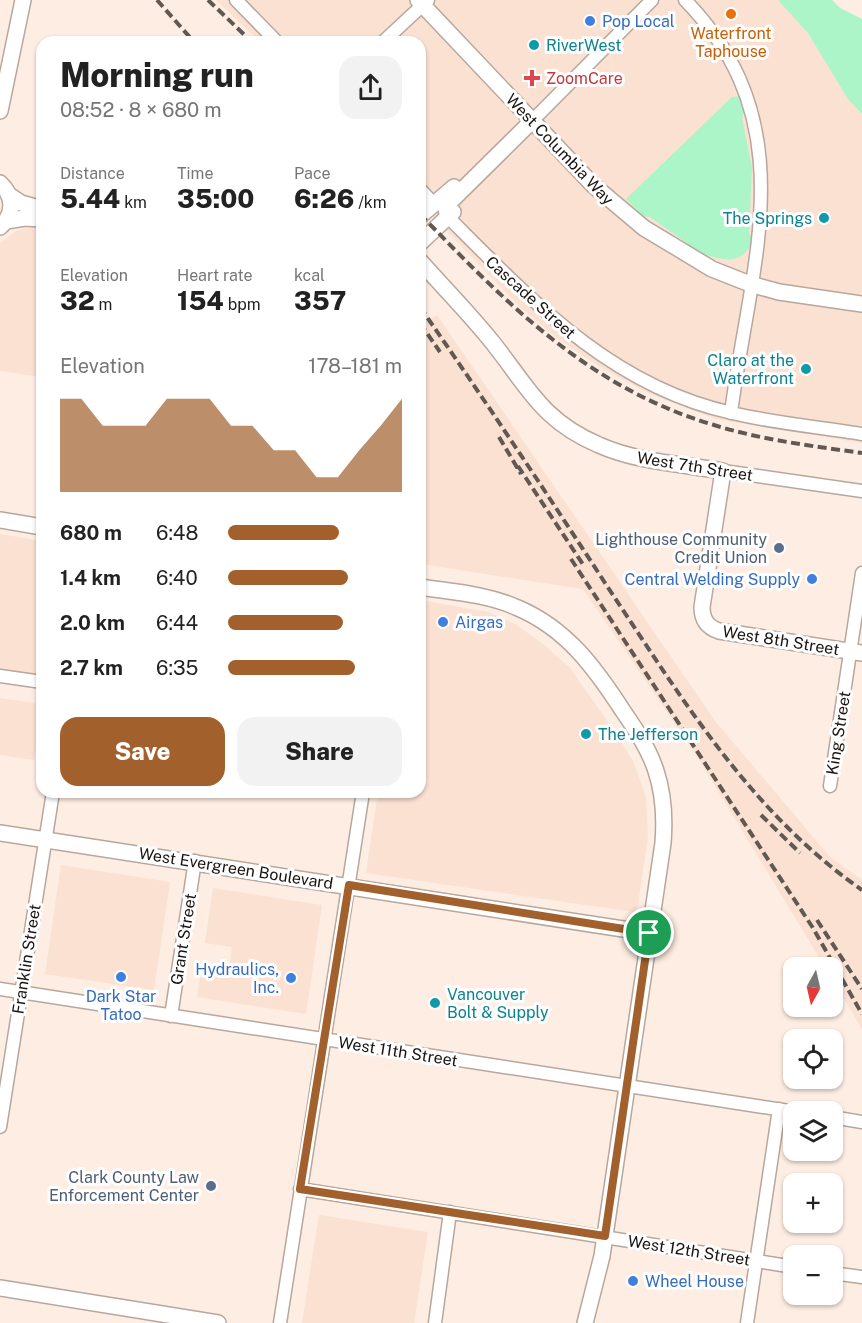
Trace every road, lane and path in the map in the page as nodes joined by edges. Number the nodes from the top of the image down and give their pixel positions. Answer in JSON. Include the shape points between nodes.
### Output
{"nodes":[{"id":1,"x":22,"y":0,"type":"edge"},
{"id":2,"x":236,"y":0,"type":"edge"},
{"id":3,"x":652,"y":0,"type":"edge"},
{"id":4,"x":685,"y":0,"type":"edge"},
{"id":5,"x":423,"y":2,"type":"edge"},
{"id":6,"x":271,"y":36,"type":"edge"},
{"id":7,"x":389,"y":36,"type":"edge"},
{"id":8,"x":0,"y":111,"type":"edge"},
{"id":9,"x":533,"y":120,"type":"junction"},
{"id":10,"x":469,"y":184,"type":"junction"},
{"id":11,"x":5,"y":189,"type":"edge"},
{"id":12,"x":426,"y":195,"type":"edge"},
{"id":13,"x":434,"y":204,"type":"junction"},
{"id":14,"x":36,"y":207,"type":"edge"},
{"id":15,"x":426,"y":211,"type":"edge"},
{"id":16,"x":448,"y":218,"type":"junction"},
{"id":17,"x":36,"y":219,"type":"edge"},
{"id":18,"x":3,"y":224,"type":"edge"},
{"id":19,"x":426,"y":238,"type":"edge"},
{"id":20,"x":426,"y":268,"type":"edge"},
{"id":21,"x":750,"y":284,"type":"junction"},
{"id":22,"x":862,"y":304,"type":"edge"},
{"id":23,"x":731,"y":413,"type":"junction"},
{"id":24,"x":862,"y":434,"type":"edge"},
{"id":25,"x":723,"y":471,"type":"junction"},
{"id":26,"x":862,"y":491,"type":"edge"},
{"id":27,"x":0,"y":520,"type":"edge"},
{"id":28,"x":36,"y":526,"type":"edge"},
{"id":29,"x":862,"y":573,"type":"edge"},
{"id":30,"x":426,"y":588,"type":"edge"},
{"id":31,"x":856,"y":652,"type":"edge"},
{"id":32,"x":0,"y":676,"type":"edge"},
{"id":33,"x":36,"y":681,"type":"edge"},
{"id":34,"x":830,"y":786,"type":"dead end"},
{"id":35,"x":52,"y":798,"type":"edge"},
{"id":36,"x":362,"y":798,"type":"edge"},
{"id":37,"x":0,"y":833,"type":"edge"},
{"id":38,"x":46,"y":840,"type":"junction"},
{"id":39,"x":195,"y":861,"type":"junction"},
{"id":40,"x":349,"y":885,"type":"junction"},
{"id":41,"x":649,"y":933,"type":"junction"},
{"id":42,"x":0,"y":989,"type":"edge"},
{"id":43,"x":20,"y":993,"type":"junction"},
{"id":44,"x":171,"y":1016,"type":"junction"},
{"id":45,"x":324,"y":1039,"type":"junction"},
{"id":46,"x":627,"y":1086,"type":"junction"},
{"id":47,"x":779,"y":1109,"type":"junction"},
{"id":48,"x":783,"y":1110,"type":"edge"},
{"id":49,"x":843,"y":1119,"type":"edge"},
{"id":50,"x":862,"y":1122,"type":"edge"},
{"id":51,"x":0,"y":1127,"type":"edge"},
{"id":52,"x":300,"y":1189,"type":"junction"},
{"id":53,"x":450,"y":1212,"type":"junction"},
{"id":54,"x":605,"y":1236,"type":"junction"},
{"id":55,"x":756,"y":1261,"type":"junction"},
{"id":56,"x":783,"y":1265,"type":"edge"},
{"id":57,"x":843,"y":1274,"type":"edge"},
{"id":58,"x":862,"y":1277,"type":"edge"},
{"id":59,"x":0,"y":1288,"type":"edge"},
{"id":60,"x":218,"y":1323,"type":"edge"},
{"id":61,"x":280,"y":1323,"type":"edge"},
{"id":62,"x":435,"y":1323,"type":"edge"},
{"id":63,"x":585,"y":1323,"type":"edge"},
{"id":64,"x":747,"y":1323,"type":"edge"}],
"edges":[{"from":1,"to":8,"type":"street"},
{"from":2,"to":6,"type":"street"},
{"from":3,"to":9,"type":"street"},
{"from":4,"to":21,"type":"street","via":[[726,51],[755,119],[763,186]]},
{"from":5,"to":7,"type":"street"},
{"from":5,"to":9,"type":"street","name":"West Columbia Way"},
{"from":9,"to":10,"type":"street"},
{"from":9,"to":21,"type":"street","name":"West Columbia Way","via":[[599,191],[644,228],[703,264]]},
{"from":10,"to":13,"type":"street","via":[[450,188]]},
{"from":10,"to":16,"type":"street","via":[[463,201]]},
{"from":11,"to":14,"type":"street","via":[[21,203]]},
{"from":11,"to":18,"type":"street","via":[[11,210]]},
{"from":12,"to":13,"type":"street"},
{"from":13,"to":15,"type":"street"},
{"from":16,"to":19,"type":"street"},
{"from":16,"to":23,"type":"street","name":"Cascade Street","via":[[528,298],[592,349],[660,388]]},
{"from":17,"to":18,"type":"street","via":[[18,218]]},
{"from":20,"to":25,"type":"street","name":"West 7th Street","via":[[491,341],[541,407],[572,432],[610,450],[639,458]]},
{"from":21,"to":22,"type":"street","name":"West Columbia Way"},
{"from":21,"to":23,"type":"street"},
{"from":23,"to":24,"type":"street","name":"Cascade Street"},
{"from":25,"to":26,"type":"street","name":"West 7th Street"},
{"from":25,"to":31,"type":"street","name":"West 8th Street","via":[[702,607],[708,626],[719,631]]},
{"from":27,"to":28,"type":"street"},
{"from":29,"to":31,"type":"street","name":"King Street"},
{"from":30,"to":41,"type":"street","via":[[493,599],[555,628],[585,656],[644,744],[660,788],[664,834]]},
{"from":31,"to":34,"type":"street","name":"King Street"},
{"from":32,"to":33,"type":"street"},
{"from":35,"to":38,"type":"street","name":"Franklin Street"},
{"from":36,"to":40,"type":"street"},
{"from":37,"to":38,"type":"street","name":"West Evergreen Boulevard"},
{"from":38,"to":39,"type":"street","name":"West Evergreen Boulevard"},
{"from":38,"to":43,"type":"street","name":"Franklin Street"},
{"from":39,"to":40,"type":"street","name":"West Evergreen Boulevard"},
{"from":39,"to":44,"type":"street","name":"Grant Street"},
{"from":40,"to":41,"type":"street","name":"West Evergreen Boulevard"},
{"from":40,"to":45,"type":"street"},
{"from":41,"to":46,"type":"street"},
{"from":42,"to":43,"type":"street","name":"West 11th Street"},
{"from":43,"to":44,"type":"street","name":"West 11th Street"},
{"from":43,"to":51,"type":"street","name":"Franklin Street"},
{"from":44,"to":45,"type":"street","name":"West 11th Street"},
{"from":45,"to":46,"type":"street","name":"West 11th Street"},
{"from":45,"to":52,"type":"street"},
{"from":46,"to":47,"type":"street","name":"West 11th Street"},
{"from":46,"to":54,"type":"street"},
{"from":47,"to":48,"type":"street","name":"West 11th Street"},
{"from":47,"to":55,"type":"street"},
{"from":49,"to":50,"type":"street"},
{"from":52,"to":53,"type":"street","name":"West 12th Street"},
{"from":52,"to":61,"type":"street"},
{"from":53,"to":54,"type":"street","name":"West 12th Street"},
{"from":53,"to":62,"type":"street"},
{"from":54,"to":55,"type":"street","name":"West 12th Street"},
{"from":54,"to":63,"type":"street"},
{"from":55,"to":56,"type":"street","name":"West 12th Street"},
{"from":55,"to":64,"type":"street"},
{"from":57,"to":58,"type":"street"},
{"from":59,"to":60,"type":"street"}]}
